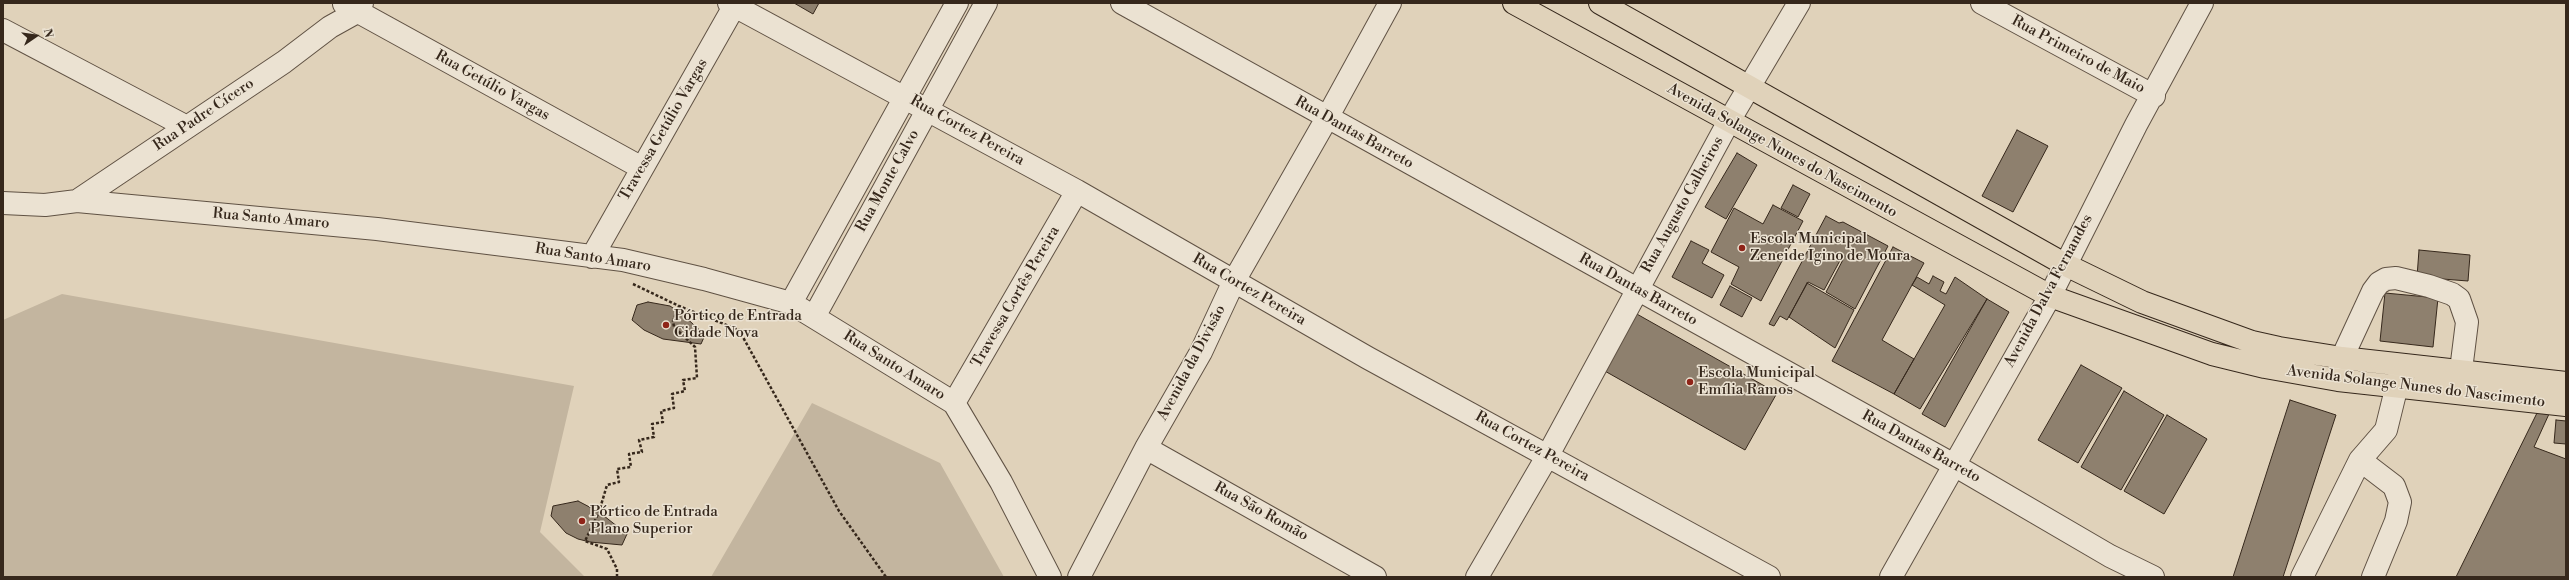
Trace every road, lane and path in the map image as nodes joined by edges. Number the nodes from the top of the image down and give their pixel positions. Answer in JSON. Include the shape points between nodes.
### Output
{"nodes":[{"id":1,"x":334,"y":3,"type":"edge"},
{"id":2,"x":957,"y":3,"type":"edge"},
{"id":3,"x":986,"y":3,"type":"edge"},
{"id":4,"x":1122,"y":3,"type":"edge"},
{"id":5,"x":1390,"y":3,"type":"edge"},
{"id":6,"x":1514,"y":3,"type":"edge"},
{"id":7,"x":1600,"y":3,"type":"edge"},
{"id":8,"x":1798,"y":3,"type":"edge"},
{"id":9,"x":1982,"y":3,"type":"edge"},
{"id":10,"x":2202,"y":3,"type":"edge"},
{"id":11,"x":733,"y":4,"type":"edge"},
{"id":12,"x":354,"y":6,"type":"edge"},
{"id":13,"x":330,"y":27,"type":"junction"},
{"id":14,"x":3,"y":30,"type":"edge"},
{"id":15,"x":1750,"y":86,"type":"junction"},
{"id":16,"x":2154,"y":96,"type":"junction"},
{"id":17,"x":906,"y":98,"type":"junction"},
{"id":18,"x":928,"y":109,"type":"junction"},
{"id":19,"x":1328,"y":118,"type":"junction"},
{"id":20,"x":1729,"y":121,"type":"junction"},
{"id":21,"x":187,"y":127,"type":"junction"},
{"id":22,"x":642,"y":168,"type":"junction"},
{"id":23,"x":1077,"y":191,"type":"junction"},
{"id":24,"x":77,"y":201,"type":"junction"},
{"id":25,"x":3,"y":203,"type":"edge"},
{"id":26,"x":592,"y":257,"type":"junction"},
{"id":27,"x":622,"y":260,"type":"junction"},
{"id":28,"x":2066,"y":265,"type":"junction"},
{"id":29,"x":1234,"y":281,"type":"junction"},
{"id":30,"x":1637,"y":290,"type":"junction"},
{"id":31,"x":2050,"y":296,"type":"junction"},
{"id":32,"x":791,"y":303,"type":"junction"},
{"id":33,"x":679,"y":306,"type":"junction"},
{"id":34,"x":814,"y":317,"type":"junction"},
{"id":35,"x":2342,"y":358,"type":"junction"},
{"id":36,"x":2403,"y":364,"type":"junction"},
{"id":37,"x":2461,"y":370,"type":"junction"},
{"id":38,"x":2338,"y":380,"type":"junction"},
{"id":39,"x":2566,"y":384,"type":"edge"},
{"id":40,"x":2395,"y":387,"type":"junction"},
{"id":41,"x":954,"y":403,"type":"junction"},
{"id":42,"x":2566,"y":405,"type":"edge"},
{"id":43,"x":1146,"y":448,"type":"junction"},
{"id":44,"x":1548,"y":455,"type":"junction"},
{"id":45,"x":2360,"y":460,"type":"junction"},
{"id":46,"x":1954,"y":464,"type":"junction"},
{"id":47,"x":616,"y":577,"type":"edge"},
{"id":48,"x":886,"y":577,"type":"edge"},
{"id":49,"x":1050,"y":577,"type":"edge"},
{"id":50,"x":1079,"y":577,"type":"edge"},
{"id":51,"x":1375,"y":577,"type":"edge"},
{"id":52,"x":1477,"y":577,"type":"edge"},
{"id":53,"x":1769,"y":577,"type":"edge"},
{"id":54,"x":1891,"y":577,"type":"edge"},
{"id":55,"x":2153,"y":577,"type":"edge"},
{"id":56,"x":2302,"y":577,"type":"edge"},
{"id":57,"x":2373,"y":577,"type":"edge"}],
"edges":[{"from":1,"to":13,"type":"street"},
{"from":2,"to":17,"type":"street","name":"Rua Monte Calvo"},
{"from":3,"to":18,"type":"street","name":"Rua Monte Calvo"},
{"from":4,"to":19,"type":"street","name":"Rua Dantas Barreto"},
{"from":5,"to":19,"type":"street","name":"Avenida da Divisão"},
{"from":6,"to":20,"type":"main road","name":"Avenida Solange Nunes do Nascimento"},
{"from":7,"to":15,"type":"main road","name":"Avenida Solange Nunes do Nascimento"},
{"from":8,"to":15,"type":"street","name":"Rua Augusto Calheiros"},
{"from":9,"to":16,"type":"street","name":"Rua Primeiro de Maio"},
{"from":10,"to":16,"type":"street","name":"Avenida Dalva Fernandes"},
{"from":11,"to":17,"type":"street","name":"Rua Cortez Pereira"},
{"from":11,"to":22,"type":"street","name":"Travessa Getúlio Vargas"},
{"from":12,"to":13,"type":"street","name":"Rua Padre Cícero"},
{"from":12,"to":22,"type":"street","name":"Rua Getúlio Vargas"},
{"from":13,"to":21,"type":"street","name":"Rua Padre Cícero","via":[[284,62]]},
{"from":14,"to":21,"type":"street"},
{"from":15,"to":20,"type":"street","name":"Rua Augusto Calheiros"},
{"from":15,"to":28,"type":"main road","name":"Avenida Solange Nunes do Nascimento"},
{"from":16,"to":28,"type":"street","name":"Avenida Dalva Fernandes","via":[[2136,125]]},
{"from":17,"to":18,"type":"street","name":"Rua Cortez Pereira"},
{"from":17,"to":32,"type":"street","name":"Rua Monte Calvo"},
{"from":18,"to":23,"type":"street","name":"Rua Cortez Pereira"},
{"from":18,"to":34,"type":"street","name":"Rua Monte Calvo"},
{"from":19,"to":29,"type":"street","name":"Avenida da Divisão"},
{"from":19,"to":30,"type":"street","name":"Rua Dantas Barreto"},
{"from":20,"to":30,"type":"street","name":"Rua Augusto Calheiros"},
{"from":20,"to":31,"type":"main road","name":"Avenida Solange Nunes do Nascimento"},
{"from":21,"to":24,"type":"street","name":"Rua Padre Cícero"},
{"from":22,"to":26,"type":"street","name":"Travessa Getúlio Vargas"},
{"from":23,"to":29,"type":"street","name":"Rua Cortez Pereira"},
{"from":23,"to":41,"type":"street","name":"Travessa Cortês Pereira"},
{"from":24,"to":25,"type":"street","name":"Rua Santo Amaro","via":[[44,205]]},
{"from":24,"to":26,"type":"street","name":"Rua Santo Amaro","via":[[377,229]]},
{"from":26,"to":27,"type":"street","name":"Rua Santo Amaro"},
{"from":27,"to":32,"type":"street","name":"Rua Santo Amaro"},
{"from":27,"to":33,"type":"path","via":[[634,286]]},
{"from":28,"to":31,"type":"street","name":"Avenida Dalva Fernandes"},
{"from":28,"to":35,"type":"main road","name":"Avenida Solange Nunes do Nascimento","via":[[2142,302],[2252,342]]},
{"from":29,"to":43,"type":"street","name":"Avenida da Divisão","via":[[1201,352]]},
{"from":29,"to":44,"type":"street","name":"Rua Cortez Pereira","via":[[1368,358]]},
{"from":30,"to":44,"type":"street","name":"Rua Augusto Calheiros"},
{"from":30,"to":46,"type":"street","name":"Rua Dantas Barreto"},
{"from":31,"to":38,"type":"main road","name":"Avenida Solange Nunes do Nascimento","via":[[2212,354],[2265,367]]},
{"from":31,"to":46,"type":"street","name":"Avenida Dalva Fernandes"},
{"from":32,"to":34,"type":"street","name":"Rua Santo Amaro"},
{"from":33,"to":47,"type":"path","via":[[673,321],[674,327],[695,347],[697,378],[684,380],[685,391],[672,394],[674,408],[661,411],[663,422],[652,424],[654,437],[639,440],[642,452],[629,454],[632,467],[617,470],[619,482],[607,485],[599,512],[585,541],[607,549],[617,568]]},
{"from":33,"to":48,"type":"path","via":[[739,330],[839,511]]},
{"from":34,"to":41,"type":"street","name":"Rua Santo Amaro"},
{"from":35,"to":36,"type":"main road","name":"Avenida Solange Nunes do Nascimento"},
{"from":35,"to":37,"type":"street","via":[[2378,283],[2396,278],[2429,286],[2459,299],[2467,322]]},
{"from":35,"to":38,"type":"street"},
{"from":36,"to":37,"type":"main road","name":"Avenida Solange Nunes do Nascimento"},
{"from":36,"to":40,"type":"street"},
{"from":37,"to":39,"type":"main road","name":"Avenida Solange Nunes do Nascimento"},
{"from":38,"to":40,"type":"main road","name":"Avenida Solange Nunes do Nascimento"},
{"from":40,"to":42,"type":"main road","name":"Avenida Solange Nunes do Nascimento"},
{"from":40,"to":45,"type":"street","via":[[2386,430]]},
{"from":41,"to":49,"type":"street","name":"Rua Santo Amaro","via":[[1001,482]]},
{"from":43,"to":50,"type":"street","name":"Avenida da Divisão"},
{"from":43,"to":51,"type":"street","name":"Rua São Romão"},
{"from":44,"to":52,"type":"street","name":"Rua Augusto Calheiros"},
{"from":44,"to":53,"type":"street","name":"Rua Cortez Pereira"},
{"from":45,"to":56,"type":"street"},
{"from":45,"to":57,"type":"street","via":[[2394,486],[2400,502],[2394,528]]},
{"from":46,"to":54,"type":"street","name":"Avenida Dalva Fernandes"},
{"from":46,"to":55,"type":"street","name":"Rua Dantas Barreto","via":[[2110,556]]}]}
